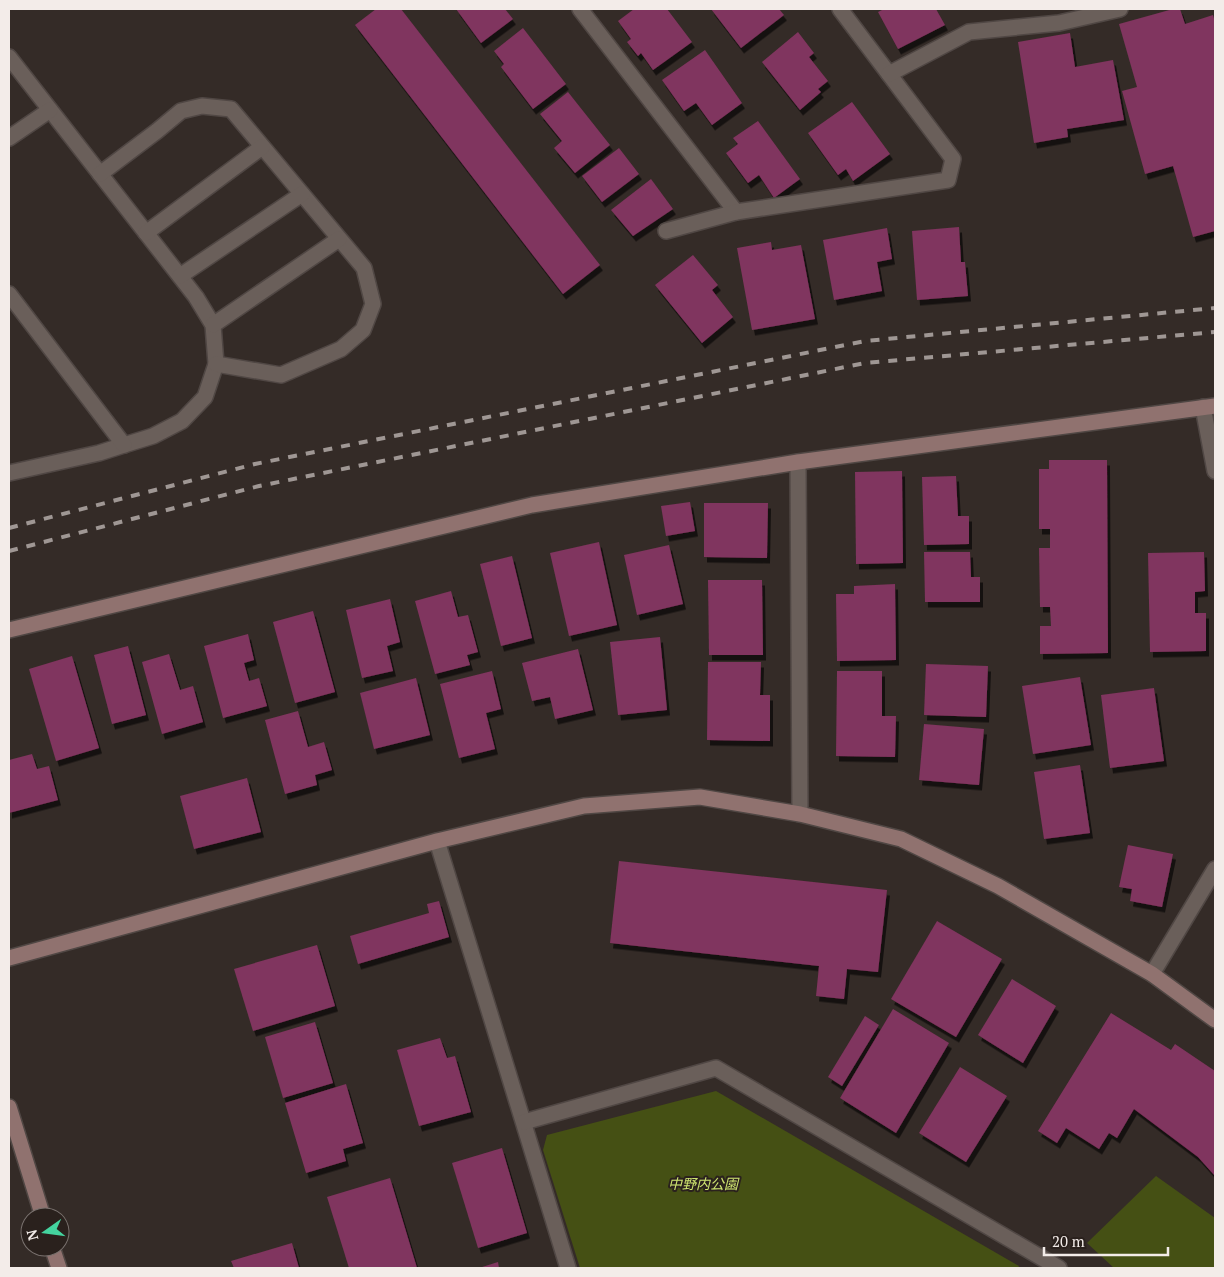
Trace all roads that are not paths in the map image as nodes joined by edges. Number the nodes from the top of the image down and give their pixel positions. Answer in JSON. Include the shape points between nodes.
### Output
{"nodes":[{"id":1,"x":580,"y":9,"type":"edge"},
{"id":2,"x":840,"y":9,"type":"edge"},
{"id":3,"x":1120,"y":9,"type":"edge"},
{"id":4,"x":9,"y":56,"type":"edge"},
{"id":5,"x":889,"y":74,"type":"junction"},
{"id":6,"x":50,"y":110,"type":"junction"},
{"id":7,"x":9,"y":138,"type":"edge"},
{"id":8,"x":262,"y":147,"type":"junction"},
{"id":9,"x":100,"y":174,"type":"junction"},
{"id":10,"x":302,"y":194,"type":"junction"},
{"id":11,"x":736,"y":212,"type":"junction"},
{"id":12,"x":666,"y":232,"type":"dead end"},
{"id":13,"x":146,"y":233,"type":"junction"},
{"id":14,"x":339,"y":239,"type":"junction"},
{"id":15,"x":180,"y":276,"type":"junction"},
{"id":16,"x":9,"y":294,"type":"edge"},
{"id":17,"x":213,"y":325,"type":"junction"},
{"id":18,"x":216,"y":364,"type":"junction"},
{"id":19,"x":1209,"y":406,"type":"edge"},
{"id":20,"x":124,"y":445,"type":"junction"},
{"id":21,"x":798,"y":462,"type":"junction"},
{"id":22,"x":1215,"y":471,"type":"edge"},
{"id":23,"x":9,"y":473,"type":"edge"},
{"id":24,"x":9,"y":630,"type":"edge"},
{"id":25,"x":800,"y":814,"type":"junction"},
{"id":26,"x":437,"y":841,"type":"junction"},
{"id":27,"x":1215,"y":869,"type":"edge"},
{"id":28,"x":9,"y":958,"type":"edge"},
{"id":29,"x":1152,"y":974,"type":"junction"},
{"id":30,"x":1215,"y":1020,"type":"edge"},
{"id":31,"x":9,"y":1107,"type":"edge"},
{"id":32,"x":524,"y":1122,"type":"junction"},
{"id":33,"x":40,"y":1207,"type":"edge"},
{"id":34,"x":568,"y":1268,"type":"edge"},
{"id":35,"x":1059,"y":1268,"type":"edge"}],
"edges":[{"from":1,"to":11,"type":"street"},
{"from":2,"to":5,"type":"street"},
{"from":3,"to":5,"type":"street","via":[[1060,24],[969,32]]},
{"from":4,"to":6,"type":"street"},
{"from":5,"to":11,"type":"street","via":[[953,159],[948,180]]},
{"from":6,"to":7,"type":"street"},
{"from":6,"to":9,"type":"street"},
{"from":8,"to":9,"type":"street","via":[[231,109],[202,106],[181,111]]},
{"from":8,"to":10,"type":"street"},
{"from":8,"to":13,"type":"street"},
{"from":9,"to":13,"type":"street"},
{"from":10,"to":14,"type":"street"},
{"from":10,"to":15,"type":"street"},
{"from":11,"to":12,"type":"street"},
{"from":13,"to":15,"type":"street"},
{"from":14,"to":17,"type":"street"},
{"from":14,"to":18,"type":"street","via":[[364,268],[373,304],[363,330],[341,349],[281,376]]},
{"from":15,"to":17,"type":"street"},
{"from":16,"to":20,"type":"street"},
{"from":17,"to":18,"type":"street"},
{"from":18,"to":20,"type":"street","via":[[205,397],[182,421],[153,436]]},
{"from":19,"to":21,"type":"street"},
{"from":19,"to":22,"type":"street"},
{"from":20,"to":23,"type":"street"},
{"from":21,"to":24,"type":"street","via":[[532,505]]},
{"from":21,"to":25,"type":"street"},
{"from":25,"to":26,"type":"street","via":[[700,797],[584,806]]},
{"from":25,"to":29,"type":"street","via":[[901,839],[998,886]]},
{"from":26,"to":28,"type":"street"},
{"from":26,"to":32,"type":"street"},
{"from":27,"to":29,"type":"street"},
{"from":29,"to":30,"type":"street"},
{"from":31,"to":33,"type":"street"},
{"from":32,"to":34,"type":"street"},
{"from":32,"to":35,"type":"street","via":[[716,1068]]}]}
